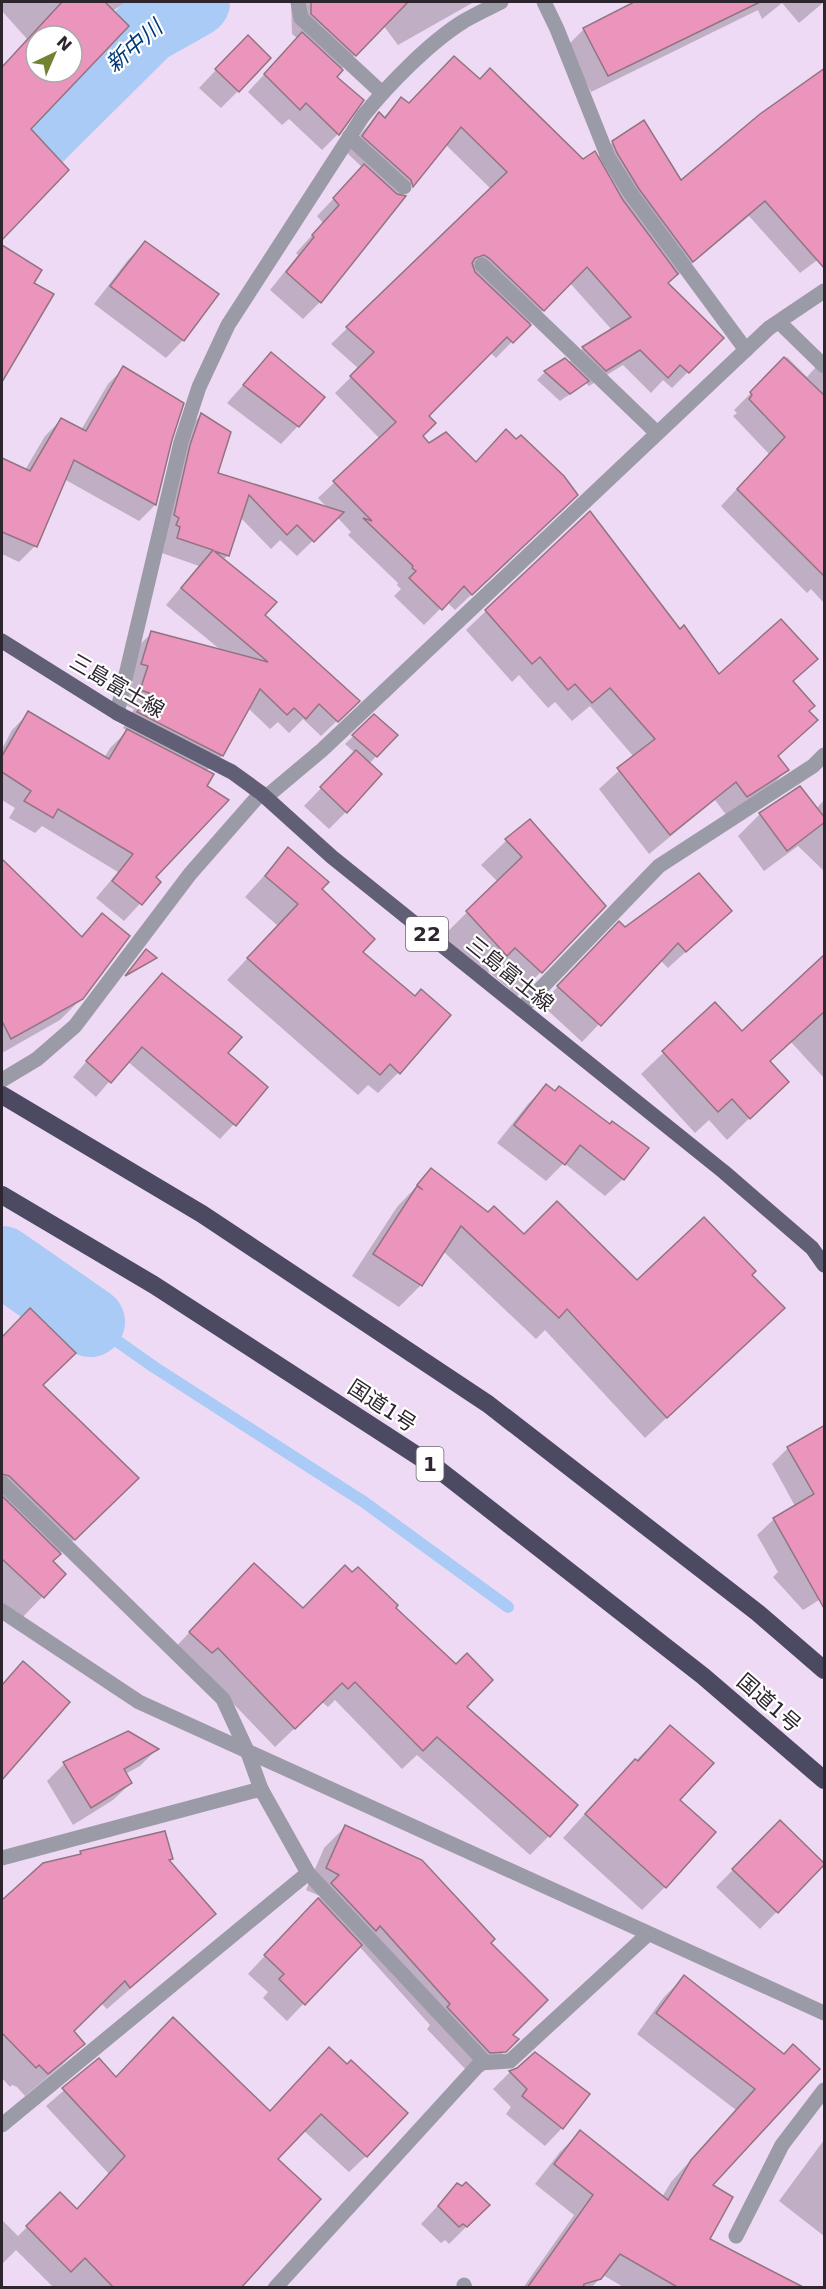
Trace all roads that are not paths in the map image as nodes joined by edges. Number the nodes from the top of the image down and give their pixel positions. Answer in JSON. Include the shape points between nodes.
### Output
{"nodes":[{"id":1,"x":298,"y":2,"type":"edge"},
{"id":2,"x":501,"y":2,"type":"edge"},
{"id":3,"x":544,"y":2,"type":"edge"},
{"id":4,"x":382,"y":93,"type":"junction"},
{"id":5,"x":349,"y":137,"type":"junction"},
{"id":6,"x":404,"y":187,"type":"dead end"},
{"id":7,"x":483,"y":265,"type":"dead end"},
{"id":8,"x":825,"y":291,"type":"edge"},
{"id":9,"x":779,"y":322,"type":"junction"},
{"id":10,"x":746,"y":350,"type":"junction"},
{"id":11,"x":825,"y":366,"type":"edge"},
{"id":12,"x":657,"y":434,"type":"junction"},
{"id":13,"x":2,"y":641,"type":"edge"},
{"id":14,"x":117,"y":713,"type":"junction"},
{"id":15,"x":825,"y":755,"type":"edge"},
{"id":16,"x":264,"y":795,"type":"junction"},
{"id":17,"x":520,"y":1009,"type":"junction"},
{"id":18,"x":2,"y":1080,"type":"edge"},
{"id":19,"x":2,"y":1095,"type":"edge"},
{"id":20,"x":2,"y":1195,"type":"edge"},
{"id":21,"x":825,"y":1265,"type":"edge"},
{"id":22,"x":2,"y":1483,"type":"edge"},
{"id":23,"x":2,"y":1611,"type":"edge"},
{"id":24,"x":825,"y":1670,"type":"edge"},
{"id":25,"x":248,"y":1753,"type":"junction"},
{"id":26,"x":825,"y":1780,"type":"edge"},
{"id":27,"x":261,"y":1789,"type":"junction"},
{"id":28,"x":2,"y":1858,"type":"edge"},
{"id":29,"x":309,"y":1873,"type":"junction"},
{"id":30,"x":648,"y":1934,"type":"junction"},
{"id":31,"x":825,"y":2013,"type":"edge"},
{"id":32,"x":480,"y":2063,"type":"junction"},
{"id":33,"x":825,"y":2090,"type":"edge"},
{"id":34,"x":2,"y":2125,"type":"edge"},
{"id":35,"x":736,"y":2236,"type":"dead end"},
{"id":36,"x":275,"y":2288,"type":"edge"}],
"edges":[{"from":1,"to":4,"type":"street","via":[[301,18]]},
{"from":2,"to":4,"type":"street","via":[[464,21]]},
{"from":3,"to":10,"type":"street","via":[[608,157]]},
{"from":4,"to":5,"type":"street"},
{"from":5,"to":6,"type":"street"},
{"from":5,"to":14,"type":"street","via":[[228,326],[199,387],[178,454]]},
{"from":7,"to":12,"type":"street"},
{"from":8,"to":9,"type":"street"},
{"from":9,"to":10,"type":"street"},
{"from":9,"to":11,"type":"street"},
{"from":10,"to":12,"type":"street"},
{"from":12,"to":16,"type":"street","via":[[322,750]]},
{"from":13,"to":14,"type":"main road","name":"三島富士線","number":"22"},
{"from":14,"to":16,"type":"main road","name":"三島富士線","number":"22","via":[[232,772]]},
{"from":15,"to":17,"type":"street","via":[[659,866]]},
{"from":16,"to":17,"type":"main road","name":"三島富士線","number":"22","via":[[332,857]]},
{"from":16,"to":18,"type":"street","via":[[190,874],[75,1026],[37,1059]]},
{"from":17,"to":21,"type":"main road","name":"三島富士線","number":"22","via":[[766,1207],[812,1248]]},
{"from":19,"to":24,"type":"highway","via":[[202,1214],[488,1404],[758,1613]]},
{"from":20,"to":26,"type":"highway","name":"国道1号","number":"1","via":[[154,1286],[438,1470],[703,1676]]},
{"from":22,"to":25,"type":"street","via":[[224,1699]]},
{"from":23,"to":25,"type":"street","via":[[139,1702]]},
{"from":25,"to":27,"type":"street"},
{"from":25,"to":30,"type":"street"},
{"from":27,"to":28,"type":"street"},
{"from":27,"to":29,"type":"street"},
{"from":29,"to":32,"type":"street","via":[[483,2060]]},
{"from":29,"to":34,"type":"street"},
{"from":30,"to":31,"type":"street"},
{"from":30,"to":32,"type":"street","via":[[510,2061]]},
{"from":32,"to":36,"type":"street"},
{"from":33,"to":35,"type":"street","via":[[782,2145]]}]}
